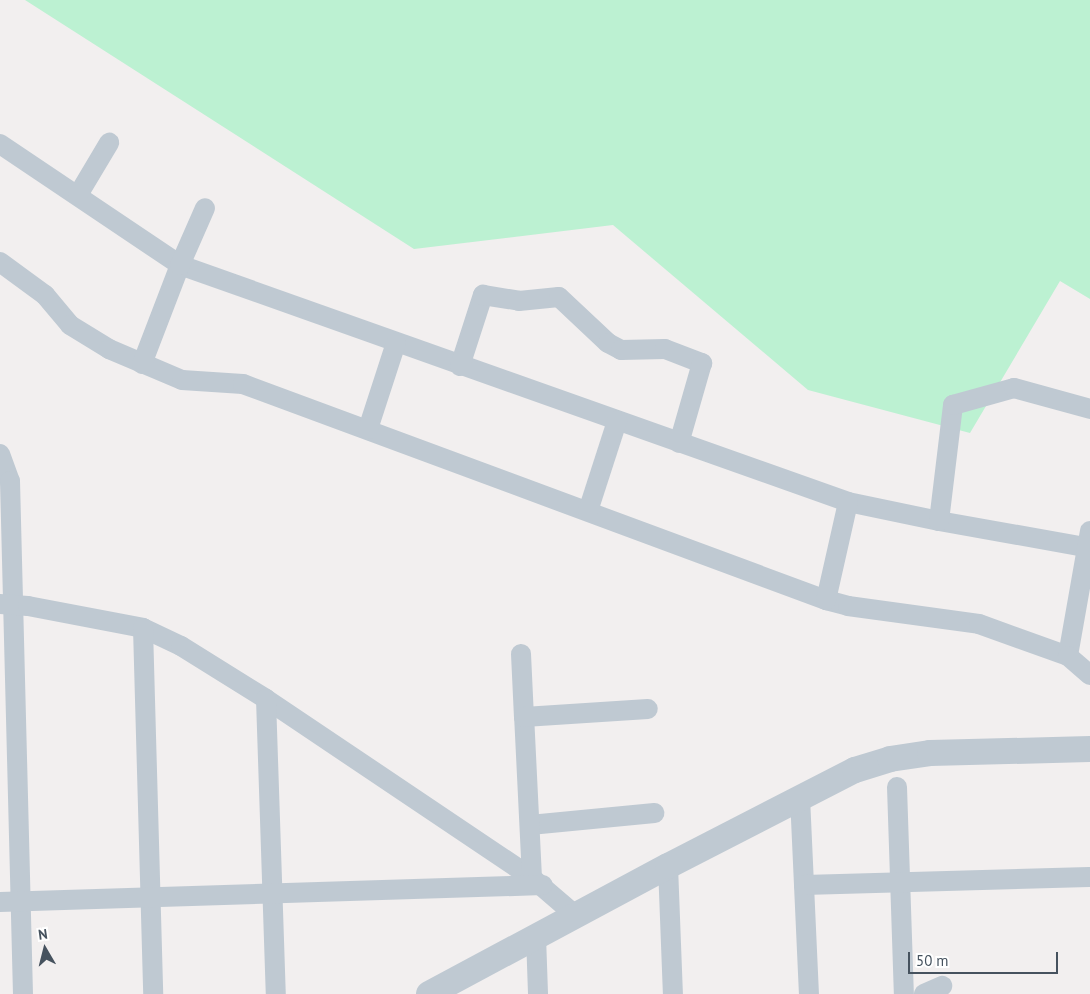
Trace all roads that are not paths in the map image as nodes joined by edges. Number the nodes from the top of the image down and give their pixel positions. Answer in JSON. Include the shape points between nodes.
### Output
{"nodes":[{"id":1,"x":109,"y":143,"type":"dead end"},
{"id":2,"x":0,"y":144,"type":"edge"},
{"id":3,"x":78,"y":195,"type":"junction"},
{"id":4,"x":205,"y":208,"type":"dead end"},
{"id":5,"x":0,"y":262,"type":"edge"},
{"id":6,"x":180,"y":265,"type":"junction"},
{"id":7,"x":396,"y":343,"type":"junction"},
{"id":8,"x":142,"y":364,"type":"junction"},
{"id":9,"x":460,"y":366,"type":"junction"},
{"id":10,"x":1090,"y":409,"type":"edge"},
{"id":11,"x":617,"y":421,"type":"junction"},
{"id":12,"x":368,"y":429,"type":"junction"},
{"id":13,"x":679,"y":443,"type":"junction"},
{"id":14,"x":0,"y":454,"type":"edge"},
{"id":15,"x":5,"y":480,"type":"edge"},
{"id":16,"x":848,"y":502,"type":"junction"},
{"id":17,"x":588,"y":511,"type":"junction"},
{"id":18,"x":939,"y":521,"type":"junction"},
{"id":19,"x":1089,"y":542,"type":"edge"},
{"id":20,"x":826,"y":600,"type":"junction"},
{"id":21,"x":6,"y":604,"type":"edge"},
{"id":22,"x":143,"y":628,"type":"junction"},
{"id":23,"x":521,"y":654,"type":"dead end"},
{"id":24,"x":1068,"y":656,"type":"junction"},
{"id":25,"x":1090,"y":675,"type":"edge"},
{"id":26,"x":266,"y":699,"type":"junction"},
{"id":27,"x":648,"y":709,"type":"dead end"},
{"id":28,"x":524,"y":717,"type":"junction"},
{"id":29,"x":1090,"y":749,"type":"edge"},
{"id":30,"x":8,"y":751,"type":"edge"},
{"id":31,"x":897,"y":788,"type":"dead end"},
{"id":32,"x":800,"y":797,"type":"junction"},
{"id":33,"x":654,"y":813,"type":"dead end"},
{"id":34,"x":530,"y":825,"type":"junction"},
{"id":35,"x":668,"y":866,"type":"junction"},
{"id":36,"x":1089,"y":877,"type":"dead end"},
{"id":37,"x":538,"y":882,"type":"junction"},
{"id":38,"x":900,"y":882,"type":"junction"},
{"id":39,"x":804,"y":885,"type":"junction"},
{"id":40,"x":273,"y":894,"type":"junction"},
{"id":41,"x":150,"y":898,"type":"junction"},
{"id":42,"x":21,"y":901,"type":"junction"},
{"id":43,"x":0,"y":902,"type":"edge"},
{"id":44,"x":575,"y":915,"type":"junction"},
{"id":45,"x":536,"y":936,"type":"junction"},
{"id":46,"x":23,"y":994,"type":"edge"},
{"id":47,"x":153,"y":994,"type":"edge"},
{"id":48,"x":276,"y":994,"type":"edge"},
{"id":49,"x":429,"y":994,"type":"edge"},
{"id":50,"x":538,"y":994,"type":"edge"},
{"id":51,"x":673,"y":994,"type":"edge"},
{"id":52,"x":808,"y":994,"type":"edge"},
{"id":53,"x":904,"y":994,"type":"edge"}],
"edges":[{"from":1,"to":3,"type":"street"},
{"from":2,"to":3,"type":"street"},
{"from":3,"to":6,"type":"street"},
{"from":4,"to":6,"type":"street"},
{"from":5,"to":8,"type":"street","via":[[45,296],[70,326]]},
{"from":6,"to":7,"type":"street"},
{"from":6,"to":8,"type":"street"},
{"from":7,"to":9,"type":"street"},
{"from":7,"to":12,"type":"street"},
{"from":8,"to":12,"type":"street","via":[[182,380],[243,384]]},
{"from":9,"to":11,"type":"street"},
{"from":9,"to":13,"type":"street","via":[[483,295],[519,301],[559,297],[608,343],[621,350],[665,350],[702,363]]},
{"from":10,"to":18,"type":"street","via":[[1014,388],[953,405]]},
{"from":11,"to":13,"type":"street"},
{"from":11,"to":17,"type":"street"},
{"from":12,"to":17,"type":"street"},
{"from":13,"to":16,"type":"street"},
{"from":14,"to":15,"type":"street"},
{"from":15,"to":21,"type":"street"},
{"from":16,"to":18,"type":"street"},
{"from":16,"to":20,"type":"street"},
{"from":17,"to":20,"type":"street"},
{"from":18,"to":19,"type":"street"},
{"from":19,"to":24,"type":"street"},
{"from":20,"to":24,"type":"street","via":[[848,606],[979,624]]},
{"from":21,"to":22,"type":"street"},
{"from":21,"to":30,"type":"street"},
{"from":22,"to":26,"type":"street","via":[[181,646]]},
{"from":22,"to":41,"type":"street"},
{"from":23,"to":28,"type":"street"},
{"from":24,"to":25,"type":"street"},
{"from":26,"to":37,"type":"street"},
{"from":26,"to":40,"type":"street"},
{"from":27,"to":28,"type":"street"},
{"from":28,"to":34,"type":"street"},
{"from":29,"to":32,"type":"street","via":[[930,753],[890,759],[855,770]]},
{"from":30,"to":42,"type":"street"},
{"from":31,"to":38,"type":"street"},
{"from":32,"to":35,"type":"street"},
{"from":32,"to":39,"type":"street"},
{"from":33,"to":34,"type":"street"},
{"from":34,"to":37,"type":"street"},
{"from":35,"to":44,"type":"street"},
{"from":35,"to":51,"type":"street"},
{"from":36,"to":38,"type":"street"},
{"from":37,"to":40,"type":"street"},
{"from":37,"to":44,"type":"street"},
{"from":38,"to":39,"type":"street"},
{"from":38,"to":53,"type":"street"},
{"from":39,"to":52,"type":"street"},
{"from":40,"to":41,"type":"street"},
{"from":40,"to":48,"type":"street"},
{"from":41,"to":42,"type":"street"},
{"from":41,"to":47,"type":"street"},
{"from":42,"to":43,"type":"street"},
{"from":42,"to":46,"type":"street"},
{"from":44,"to":45,"type":"street"},
{"from":45,"to":49,"type":"street"},
{"from":45,"to":50,"type":"street"}]}
